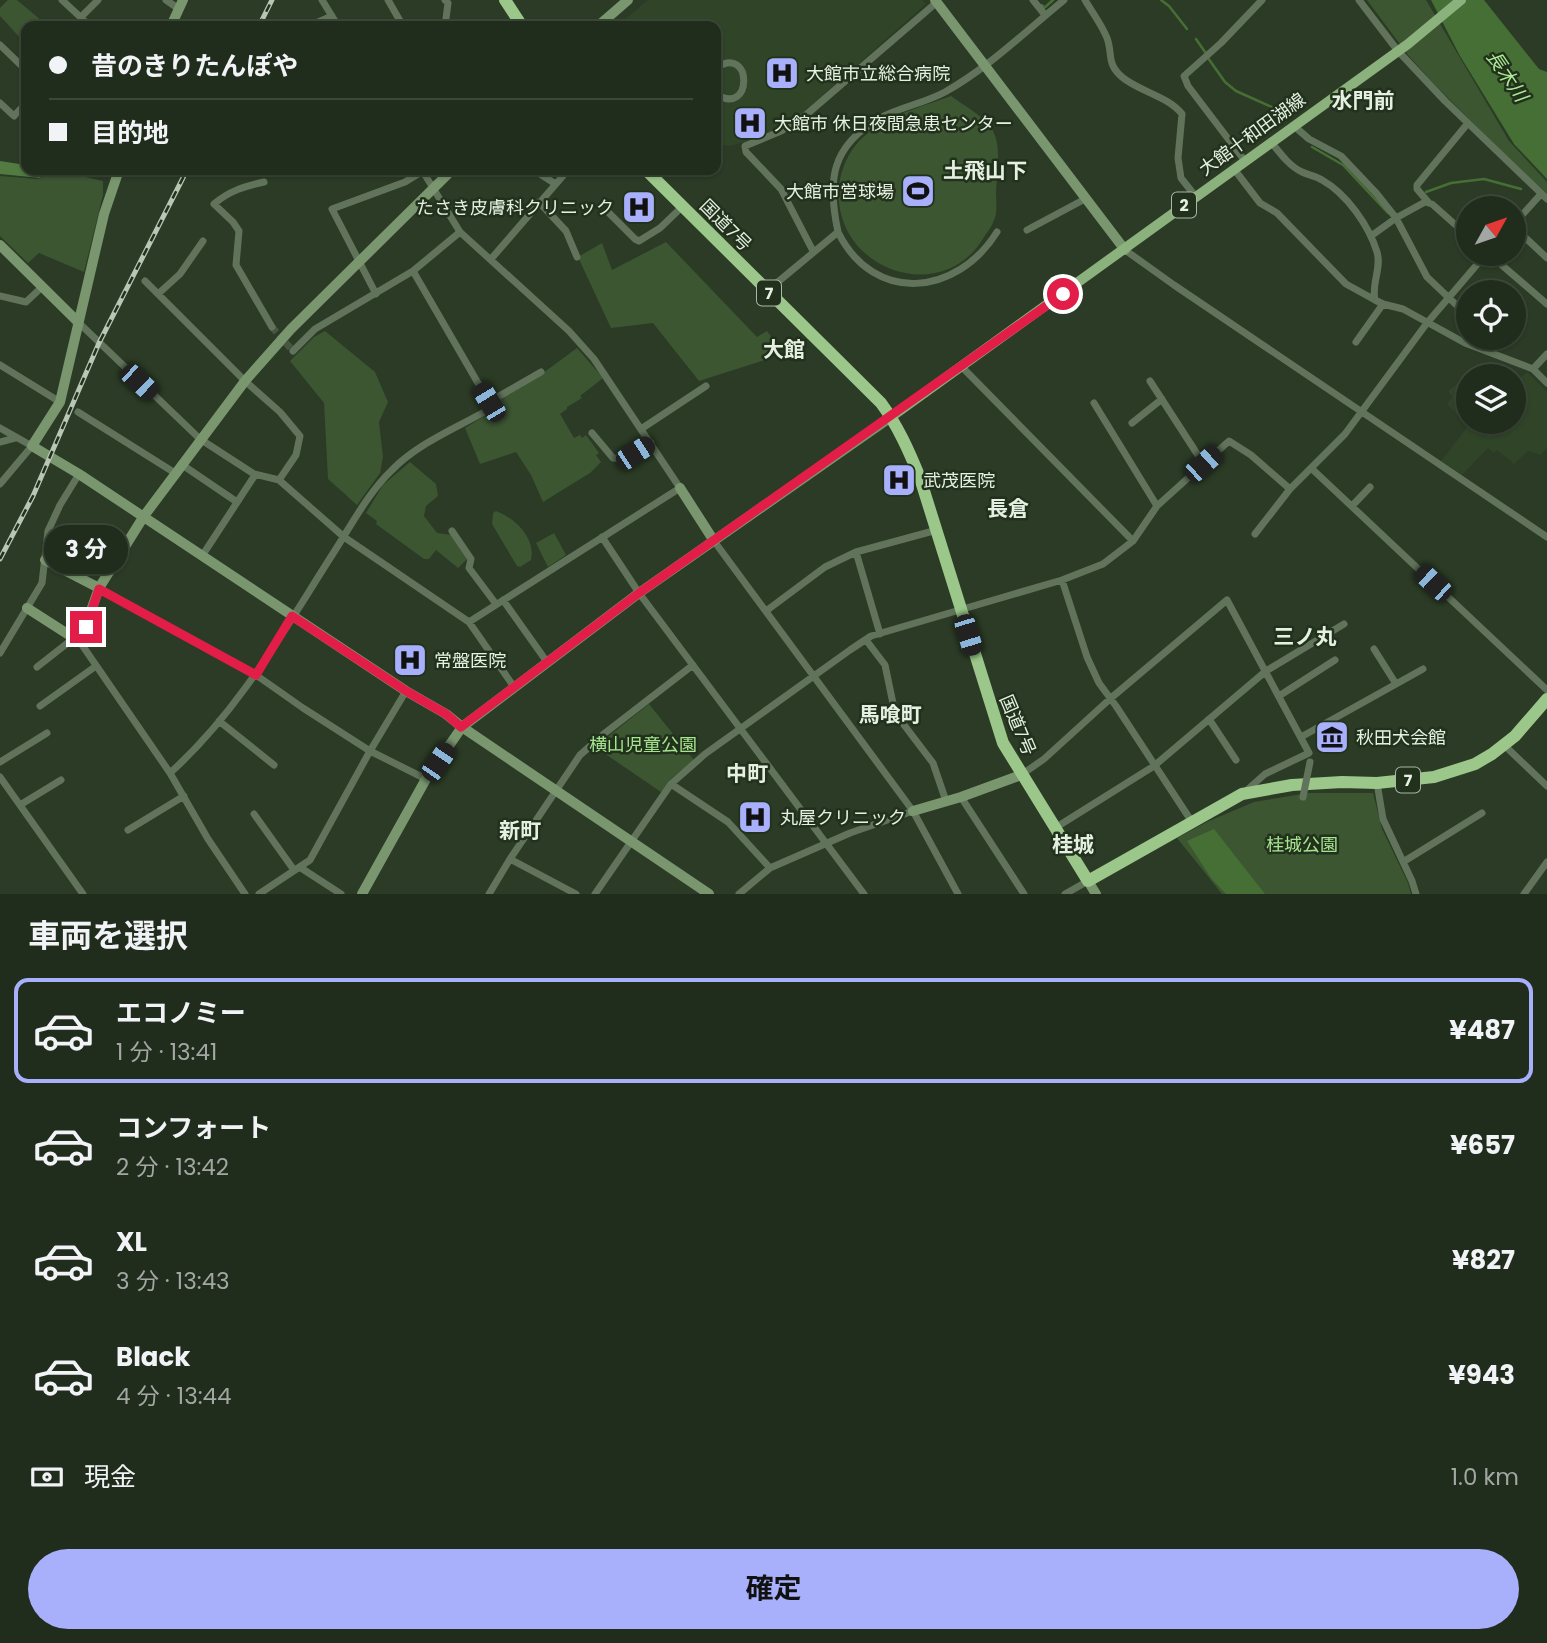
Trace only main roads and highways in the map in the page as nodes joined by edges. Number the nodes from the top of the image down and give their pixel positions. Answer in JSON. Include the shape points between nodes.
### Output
{"nodes":[{"id":1,"x":1461,"y":0,"type":"edge"},
{"id":2,"x":506,"y":1,"type":"edge"},
{"id":3,"x":519,"y":21,"type":"edge"},
{"id":4,"x":651,"y":175,"type":"edge"},
{"id":5,"x":891,"y":417,"type":"junction"},
{"id":6,"x":1547,"y":699,"type":"edge"}],
"edges":[{"from":1,"to":5,"type":"main road","name":"大館十和田湖線","number":"2","via":[[1403,47]]},
{"from":2,"to":3,"type":"highway"},
{"from":4,"to":5,"type":"highway","name":"国道7号","number":"7"},
{"from":5,"to":6,"type":"highway","name":"国道7号","number":"7","via":[[907,444],[937,530],[1003,743],[1088,881],[1242,794],[1292,785],[1434,777],[1475,764],[1504,745]]}]}
